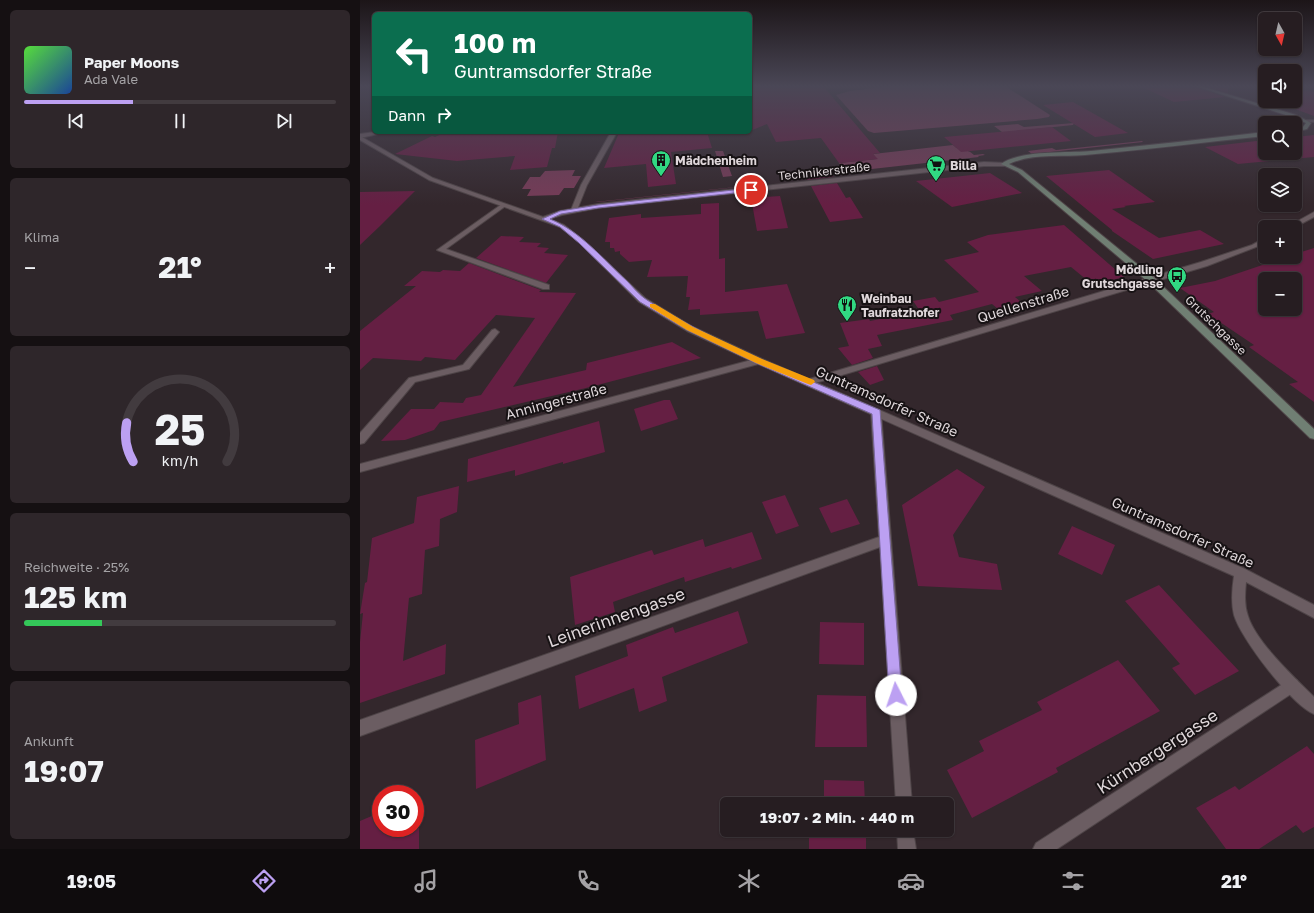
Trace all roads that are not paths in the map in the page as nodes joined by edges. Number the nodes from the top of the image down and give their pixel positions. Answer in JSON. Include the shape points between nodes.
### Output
{"nodes":[{"id":1,"x":374,"y":134,"type":"edge"},
{"id":2,"x":613,"y":134,"type":"edge"},
{"id":3,"x":1258,"y":135,"type":"edge"},
{"id":4,"x":360,"y":137,"type":"edge"},
{"id":5,"x":1083,"y":154,"type":"junction"},
{"id":6,"x":1004,"y":164,"type":"junction"},
{"id":7,"x":1012,"y":166,"type":"junction"},
{"id":8,"x":504,"y":205,"type":"junction"},
{"id":9,"x":574,"y":210,"type":"junction"},
{"id":10,"x":1314,"y":214,"type":"edge"},
{"id":11,"x":544,"y":219,"type":"junction"},
{"id":12,"x":1302,"y":220,"type":"edge"},
{"id":13,"x":1258,"y":243,"type":"edge"},
{"id":14,"x":1150,"y":279,"type":"junction"},
{"id":15,"x":546,"y":287,"type":"dead end"},
{"id":16,"x":495,"y":332,"type":"dead end"},
{"id":17,"x":759,"y":361,"type":"junction"},
{"id":18,"x":810,"y":382,"type":"junction"},
{"id":19,"x":876,"y":412,"type":"junction"},
{"id":20,"x":1314,"y":435,"type":"edge"},
{"id":21,"x":360,"y":440,"type":"edge"},
{"id":22,"x":360,"y":468,"type":"edge"},
{"id":23,"x":884,"y":540,"type":"junction"},
{"id":24,"x":1241,"y":572,"type":"junction"},
{"id":25,"x":1314,"y":612,"type":"edge"},
{"id":26,"x":1292,"y":685,"type":"junction"},
{"id":27,"x":1314,"y":707,"type":"edge"},
{"id":28,"x":360,"y":728,"type":"edge"},
{"id":29,"x":903,"y":797,"type":"edge"},
{"id":30,"x":906,"y":837,"type":"edge"},
{"id":31,"x":907,"y":849,"type":"edge"},
{"id":32,"x":1042,"y":849,"type":"edge"}],
"edges":[{"from":1,"to":4,"type":"street","name":"Guntramsdorfer Straße"},
{"from":2,"to":9,"type":"street","via":[[584,185]]},
{"from":3,"to":5,"type":"main road","name":"Technikerstraße"},
{"from":4,"to":8,"type":"street","name":"Guntramsdorfer Straße","via":[[431,179]]},
{"from":5,"to":6,"type":"main road","name":"Technikerstraße","via":[[1030,157]]},
{"from":5,"to":7,"type":"main road","name":"Technikerstraße"},
{"from":6,"to":7,"type":"main road","name":"Grutschgasse"},
{"from":6,"to":9,"type":"street","name":"Technikerstraße","via":[[984,164]]},
{"from":7,"to":14,"type":"main road","name":"Grutschgasse"},
{"from":8,"to":11,"type":"street","name":"Guntramsdorfer Straße"},
{"from":8,"to":15,"type":"street","via":[[441,250]]},
{"from":9,"to":11,"type":"street","name":"Technikerstraße"},
{"from":10,"to":12,"type":"street"},
{"from":11,"to":17,"type":"street","name":"Guntramsdorfer Straße","via":[[562,226],[581,241],[642,300],[690,328]]},
{"from":13,"to":14,"type":"street","name":"Quellenstraße","via":[[1204,264]]},
{"from":14,"to":18,"type":"street","name":"Quellenstraße"},
{"from":14,"to":20,"type":"main road","name":"Grutschgasse"},
{"from":16,"to":21,"type":"street","via":[[466,367],[412,380]]},
{"from":17,"to":18,"type":"street","name":"Guntramsdorfer Straße"},
{"from":17,"to":22,"type":"street","name":"Anningerstraße"},
{"from":18,"to":19,"type":"street","name":"Guntramsdorfer Straße"},
{"from":19,"to":23,"type":"street"},
{"from":19,"to":24,"type":"street","name":"Guntramsdorfer Straße"},
{"from":23,"to":28,"type":"street","name":"Leinerinnengasse"},
{"from":23,"to":29,"type":"street"},
{"from":24,"to":25,"type":"street","name":"Guntramsdorfer Straße"},
{"from":24,"to":26,"type":"street","via":[[1241,616],[1252,638]]},
{"from":26,"to":27,"type":"street"},
{"from":26,"to":32,"type":"street","name":"Kürnbergergasse"},
{"from":30,"to":31,"type":"street"}]}
